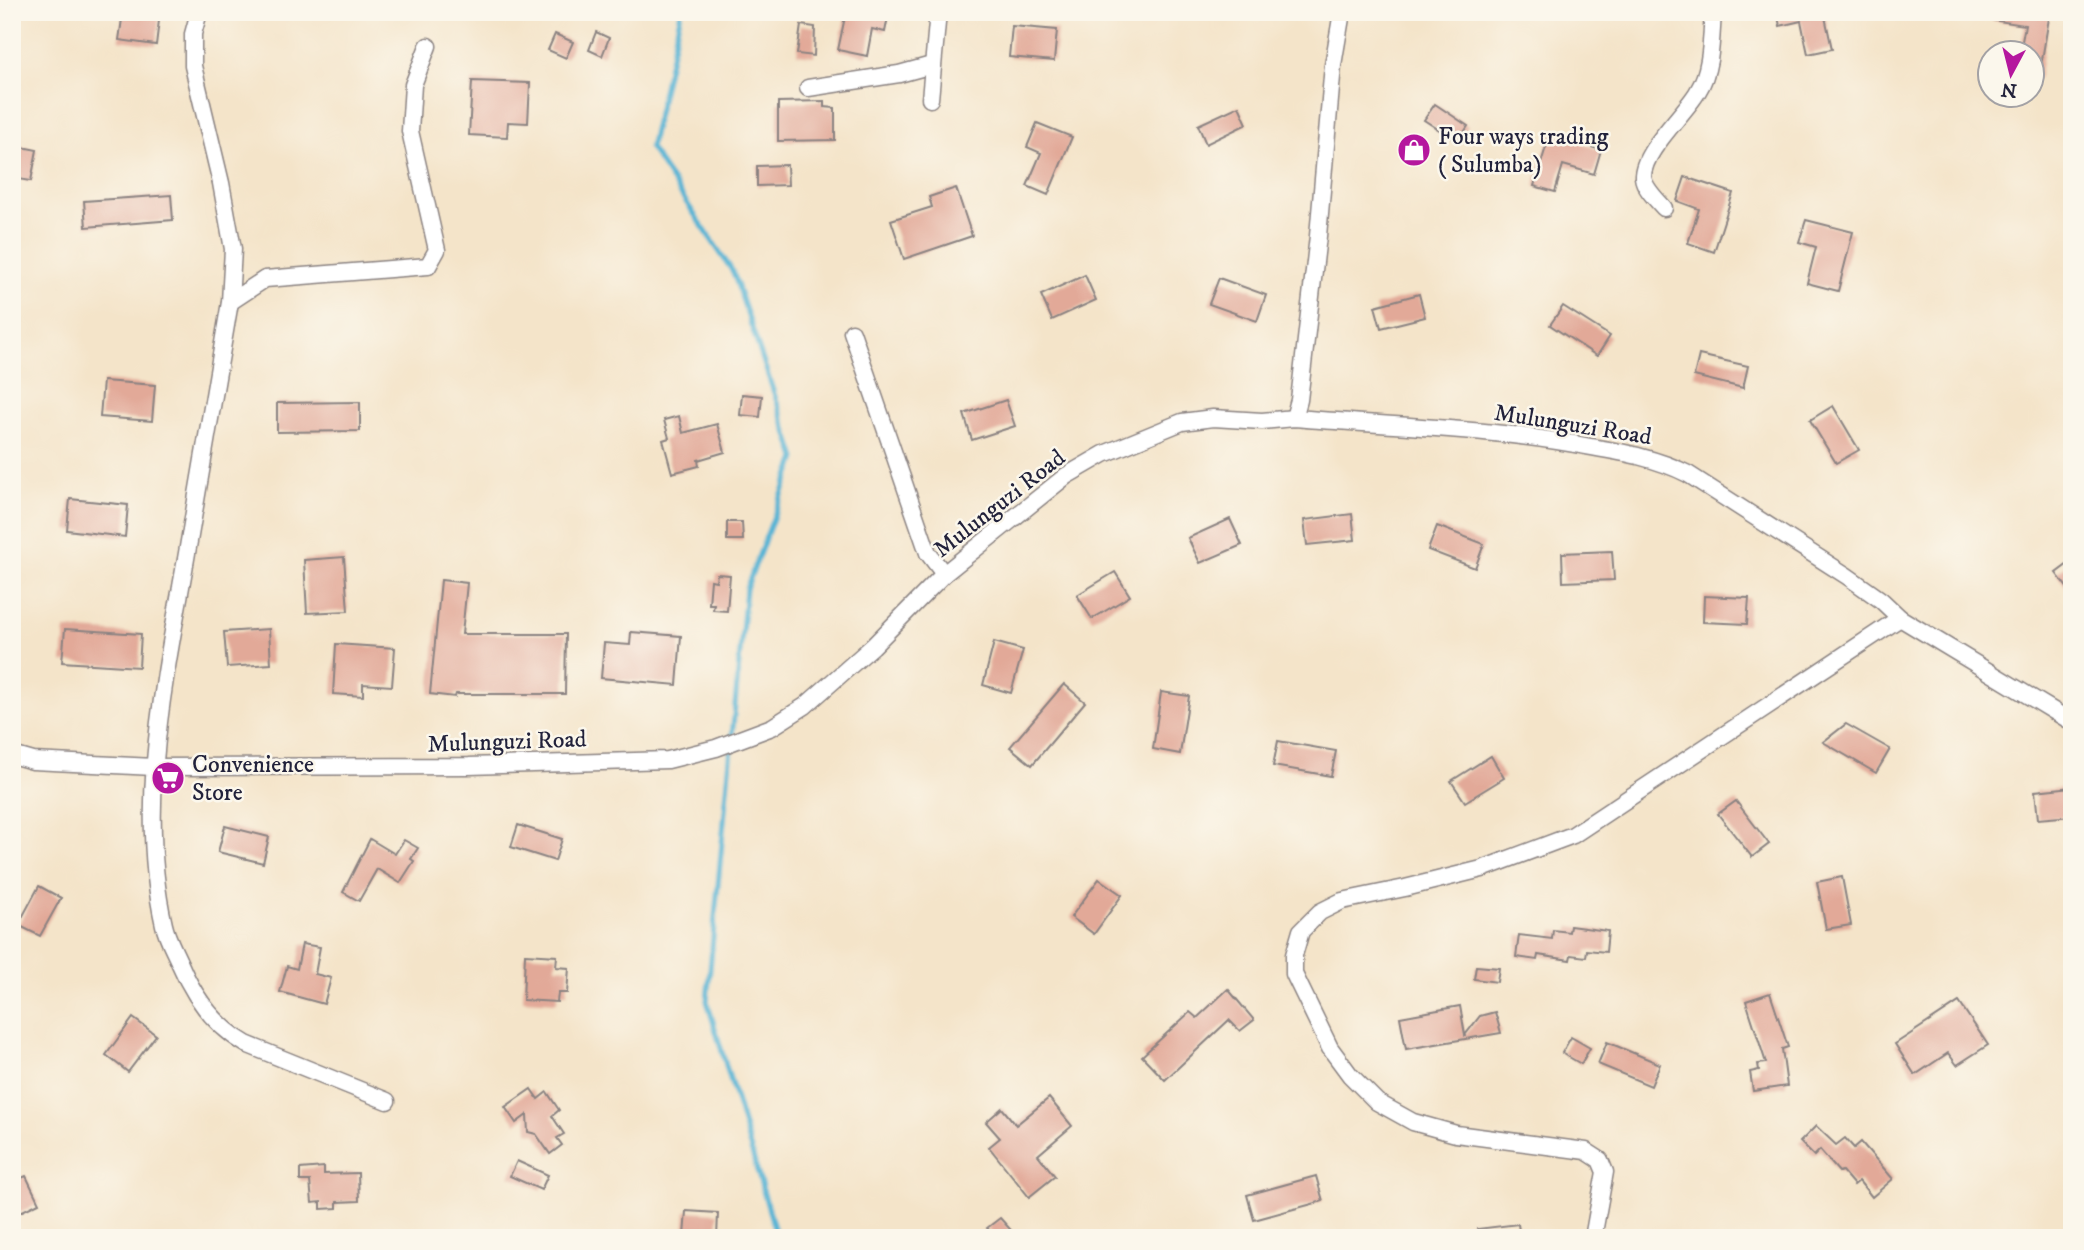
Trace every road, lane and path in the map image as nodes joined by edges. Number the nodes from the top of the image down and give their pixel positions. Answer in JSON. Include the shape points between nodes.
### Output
{"nodes":[{"id":1,"x":199,"y":12,"type":"edge"},
{"id":2,"x":938,"y":12,"type":"edge"},
{"id":3,"x":1342,"y":12,"type":"edge"},
{"id":4,"x":1713,"y":12,"type":"edge"},
{"id":5,"x":428,"y":46,"type":"dead end"},
{"id":6,"x":932,"y":65,"type":"junction"},
{"id":7,"x":808,"y":88,"type":"dead end"},
{"id":8,"x":930,"y":99,"type":"dead end"},
{"id":9,"x":1664,"y":208,"type":"dead end"},
{"id":10,"x":230,"y":302,"type":"junction"},
{"id":11,"x":852,"y":332,"type":"dead end"},
{"id":12,"x":1294,"y":418,"type":"junction"},
{"id":13,"x":944,"y":574,"type":"junction"},
{"id":14,"x":1900,"y":618,"type":"junction"},
{"id":15,"x":2072,"y":722,"type":"edge"},
{"id":16,"x":12,"y":755,"type":"edge"},
{"id":17,"x":154,"y":767,"type":"junction"},
{"id":18,"x":387,"y":1101,"type":"dead end"},
{"id":19,"x":1593,"y":1238,"type":"edge"}],
"edges":[{"from":1,"to":10,"type":"street","via":[[193,34],[193,66],[233,248]]},
{"from":2,"to":6,"type":"street"},
{"from":3,"to":12,"type":"street"},
{"from":4,"to":9,"type":"street","via":[[1707,71],[1699,91],[1664,134],[1643,176]]},
{"from":5,"to":10,"type":"street","via":[[413,85],[410,131],[436,250],[433,260],[428,266],[265,279]]},
{"from":6,"to":7,"type":"street"},
{"from":6,"to":8,"type":"street"},
{"from":10,"to":17,"type":"street"},
{"from":11,"to":13,"type":"street","via":[[928,553]]},
{"from":12,"to":13,"type":"street","name":"Mulunguzi Road","via":[[1182,422],[1114,450],[1066,475]]},
{"from":12,"to":14,"type":"street","name":"Mulunguzi Road","via":[[1514,435],[1663,461],[1847,576]]},
{"from":13,"to":17,"type":"street","name":"Mulunguzi Road","via":[[805,706],[772,727],[668,760]]},
{"from":14,"to":15,"type":"street","name":"Mulunguzi Road"},
{"from":14,"to":19,"type":"street","via":[[1573,835],[1482,869],[1342,901],[1320,912],[1301,931],[1294,974],[1330,1048],[1350,1076],[1377,1102],[1413,1122],[1456,1134],[1586,1152],[1600,1160],[1605,1172]]},
{"from":16,"to":17,"type":"street","name":"Mulunguzi Road","via":[[33,761]]},
{"from":17,"to":18,"type":"street","via":[[153,855],[164,928],[202,1006],[230,1035],[246,1044]]}]}
